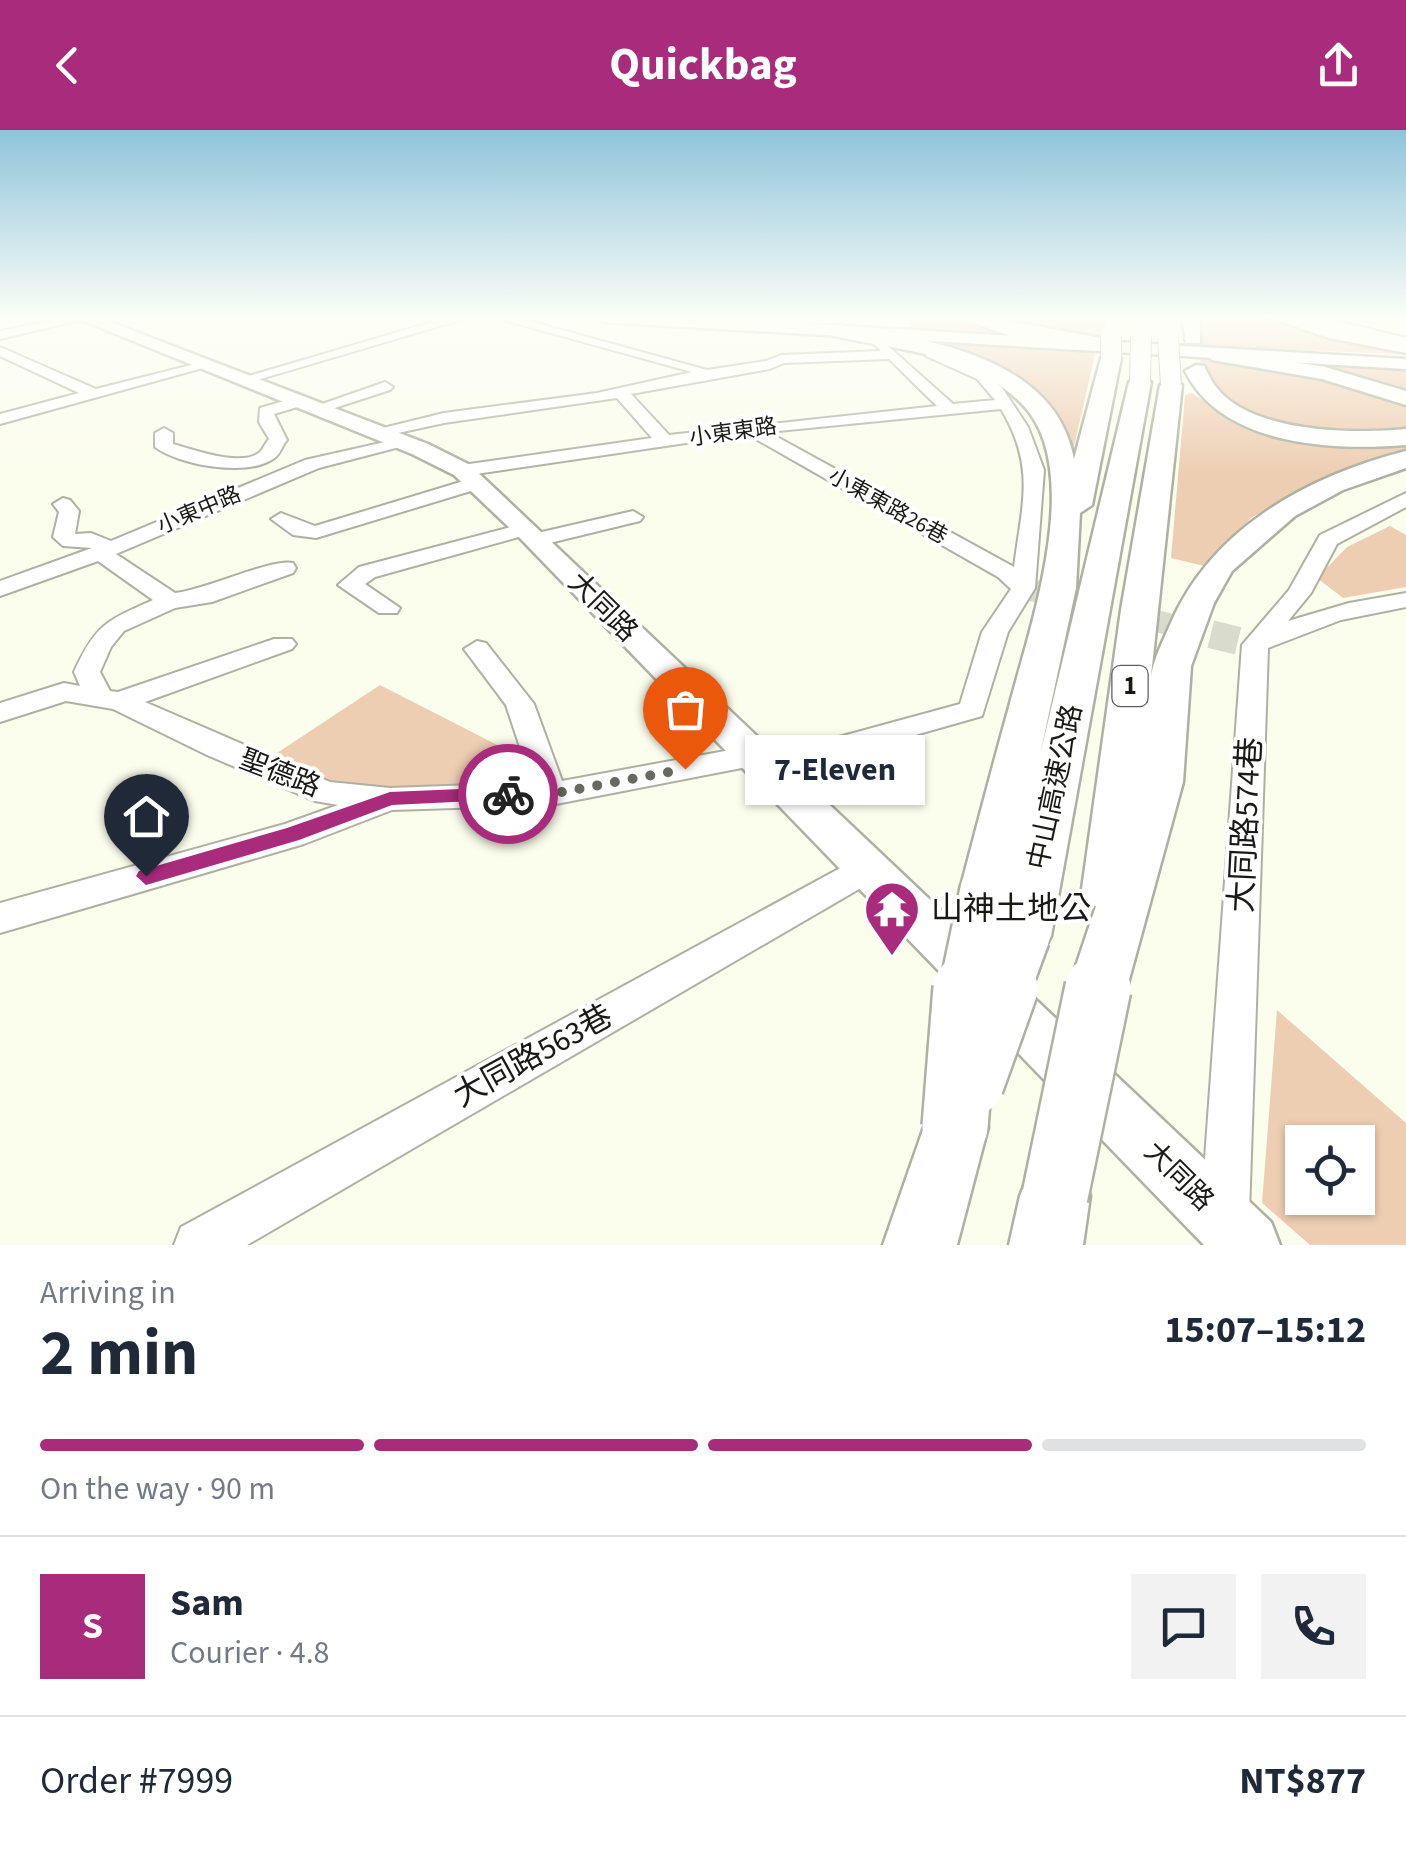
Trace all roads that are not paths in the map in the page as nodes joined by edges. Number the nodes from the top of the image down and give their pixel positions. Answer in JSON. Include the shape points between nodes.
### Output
{"nodes":[{"id":1,"x":39,"y":369,"type":"edge"},
{"id":2,"x":191,"y":369,"type":"edge"},
{"id":3,"x":211,"y":369,"type":"edge"},
{"id":4,"x":281,"y":369,"type":"edge"},
{"id":5,"x":695,"y":369,"type":"edge"},
{"id":6,"x":744,"y":369,"type":"edge"},
{"id":7,"x":906,"y":369,"type":"edge"},
{"id":8,"x":969,"y":369,"type":"edge"},
{"id":9,"x":988,"y":369,"type":"edge"},
{"id":10,"x":1130,"y":369,"type":"edge"},
{"id":11,"x":1132,"y":369,"type":"edge"},
{"id":12,"x":1134,"y":369,"type":"edge"},
{"id":13,"x":1165,"y":369,"type":"edge"},
{"id":14,"x":1305,"y":369,"type":"edge"},
{"id":15,"x":710,"y":373,"type":"junction"},
{"id":16,"x":242,"y":380,"type":"junction"},
{"id":17,"x":386,"y":387,"type":"dead end"},
{"id":18,"x":93,"y":394,"type":"junction"},
{"id":19,"x":622,"y":394,"type":"junction"},
{"id":20,"x":1406,"y":398,"type":"edge"},
{"id":21,"x":1006,"y":404,"type":"junction"},
{"id":22,"x":307,"y":405,"type":"junction"},
{"id":23,"x":948,"y":408,"type":"junction"},
{"id":24,"x":0,"y":418,"type":"edge"},
{"id":25,"x":750,"y":429,"type":"junction"},
{"id":26,"x":164,"y":433,"type":"dead end"},
{"id":27,"x":391,"y":438,"type":"junction"},
{"id":28,"x":1406,"y":438,"type":"edge"},
{"id":29,"x":664,"y":442,"type":"junction"},
{"id":30,"x":1406,"y":459,"type":"edge"},
{"id":31,"x":254,"y":460,"type":"junction"},
{"id":32,"x":470,"y":477,"type":"junction"},
{"id":33,"x":270,"y":480,"type":"junction"},
{"id":34,"x":1406,"y":499,"type":"edge"},
{"id":35,"x":63,"y":504,"type":"dead end"},
{"id":36,"x":633,"y":517,"type":"dead end"},
{"id":37,"x":280,"y":519,"type":"dead end"},
{"id":38,"x":532,"y":534,"type":"junction"},
{"id":39,"x":105,"y":551,"type":"junction"},
{"id":40,"x":1063,"y":564,"type":"junction"},
{"id":41,"x":285,"y":568,"type":"dead end"},
{"id":42,"x":1023,"y":588,"type":"junction"},
{"id":43,"x":0,"y":589,"type":"edge"},
{"id":44,"x":1406,"y":600,"type":"edge"},
{"id":45,"x":170,"y":601,"type":"junction"},
{"id":46,"x":388,"y":608,"type":"dead end"},
{"id":47,"x":283,"y":644,"type":"dead end"},
{"id":48,"x":1255,"y":645,"type":"junction"},
{"id":49,"x":477,"y":649,"type":"dead end"},
{"id":50,"x":110,"y":699,"type":"junction"},
{"id":51,"x":0,"y":713,"type":"edge"},
{"id":52,"x":752,"y":756,"type":"junction"},
{"id":53,"x":551,"y":794,"type":"junction"},
{"id":54,"x":390,"y":798,"type":"junction"},
{"id":55,"x":866,"y":868,"type":"junction"},
{"id":56,"x":0,"y":918,"type":"edge"},
{"id":57,"x":1098,"y":987,"type":"junction"},
{"id":58,"x":956,"y":1127,"type":"junction"},
{"id":59,"x":1050,"y":1220,"type":"edge"},
{"id":60,"x":1236,"y":1233,"type":"edge"},
{"id":61,"x":199,"y":1245,"type":"edge"},
{"id":62,"x":920,"y":1245,"type":"edge"}],
"edges":[{"from":1,"to":18,"type":"street"},
{"from":2,"to":18,"type":"street"},
{"from":3,"to":16,"type":"main road","name":"大同路"},
{"from":4,"to":16,"type":"street"},
{"from":5,"to":15,"type":"street"},
{"from":6,"to":15,"type":"street"},
{"from":7,"to":23,"type":"street"},
{"from":8,"to":21,"type":"street"},
{"from":9,"to":40,"type":"highway","via":[[1052,423],[1061,450]]},
{"from":10,"to":40,"type":"highway"},
{"from":11,"to":58,"type":"highway","name":"中山高速公路","number":"1","bridge":true,"via":[[1024,936]]},
{"from":12,"to":57,"type":"highway","name":"中山高速公路","number":"1","via":[[1139,610]]},
{"from":13,"to":28,"type":"highway","via":[[1199,383],[1244,418],[1341,438]]},
{"from":14,"to":20,"type":"highway"},
{"from":15,"to":19,"type":"street","name":"小東中路"},
{"from":16,"to":22,"type":"main road","name":"大同路"},
{"from":17,"to":22,"type":"street"},
{"from":18,"to":24,"type":"street"},
{"from":19,"to":27,"type":"street","name":"小東中路","via":[[476,413]]},
{"from":19,"to":29,"type":"street"},
{"from":21,"to":23,"type":"street","name":"小東東路"},
{"from":21,"to":42,"type":"street","via":[[1035,470]]},
{"from":22,"to":27,"type":"main road","name":"大同路"},
{"from":22,"to":31,"type":"street","via":[[266,411],[278,440],[270,454]]},
{"from":23,"to":25,"type":"street","name":"小東東路"},
{"from":25,"to":29,"type":"street","name":"小東東路"},
{"from":25,"to":42,"type":"street","name":"小東東路26巷","via":[[1006,572]]},
{"from":26,"to":31,"type":"street","via":[[164,447],[210,464]]},
{"from":27,"to":32,"type":"main road","name":"大同路"},
{"from":27,"to":33,"type":"street","name":"小東中路"},
{"from":29,"to":32,"type":"street","name":"小東東路"},
{"from":30,"to":57,"type":"highway","via":[[1333,484],[1285,510],[1219,566],[1197,603],[1172,666],[1160,782]]},
{"from":31,"to":33,"type":"street"},
{"from":32,"to":37,"type":"street","name":"小東東路","via":[[316,532]]},
{"from":32,"to":38,"type":"main road","name":"大同路"},
{"from":33,"to":39,"type":"street","name":"小東中路"},
{"from":34,"to":48,"type":"street","via":[[1328,540],[1298,593]]},
{"from":35,"to":39,"type":"street","via":[[69,511],[64,537],[92,539]]},
{"from":36,"to":38,"type":"street"},
{"from":38,"to":46,"type":"street","via":[[368,572],[350,586]]},
{"from":38,"to":52,"type":"main road","name":"大同路"},
{"from":39,"to":43,"type":"street","name":"小東中路"},
{"from":39,"to":45,"type":"street"},
{"from":40,"to":58,"type":"highway","bridge":true,"via":[[963,1001]]},
{"from":41,"to":45,"type":"street","via":[[204,597]]},
{"from":42,"to":52,"type":"street","name":"聖德路","via":[[995,632],[972,710],[817,754]]},
{"from":44,"to":48,"type":"street","via":[[1318,616]]},
{"from":45,"to":50,"type":"street","via":[[116,626],[98,645],[87,672]]},
{"from":47,"to":50,"type":"street"},
{"from":48,"to":60,"type":"street","name":"大同路574巷"},
{"from":49,"to":53,"type":"street","via":[[520,704]]},
{"from":50,"to":51,"type":"street","name":"聖德路","via":[[64,692]]},
{"from":50,"to":54,"type":"street","name":"聖德路","via":[[326,793]]},
{"from":52,"to":53,"type":"street","name":"聖德路"},
{"from":52,"to":55,"type":"main road","name":"大同路"},
{"from":53,"to":54,"type":"street","name":"聖德路"},
{"from":54,"to":56,"type":"street","via":[[292,834]]},
{"from":55,"to":60,"type":"main road","name":"大同路"},
{"from":55,"to":61,"type":"street","name":"大同路563巷"},
{"from":57,"to":59,"type":"highway","name":"中山高速公路","number":"1","bridge":true},
{"from":58,"to":62,"type":"highway","name":"中山高速公路","number":"1"}]}
